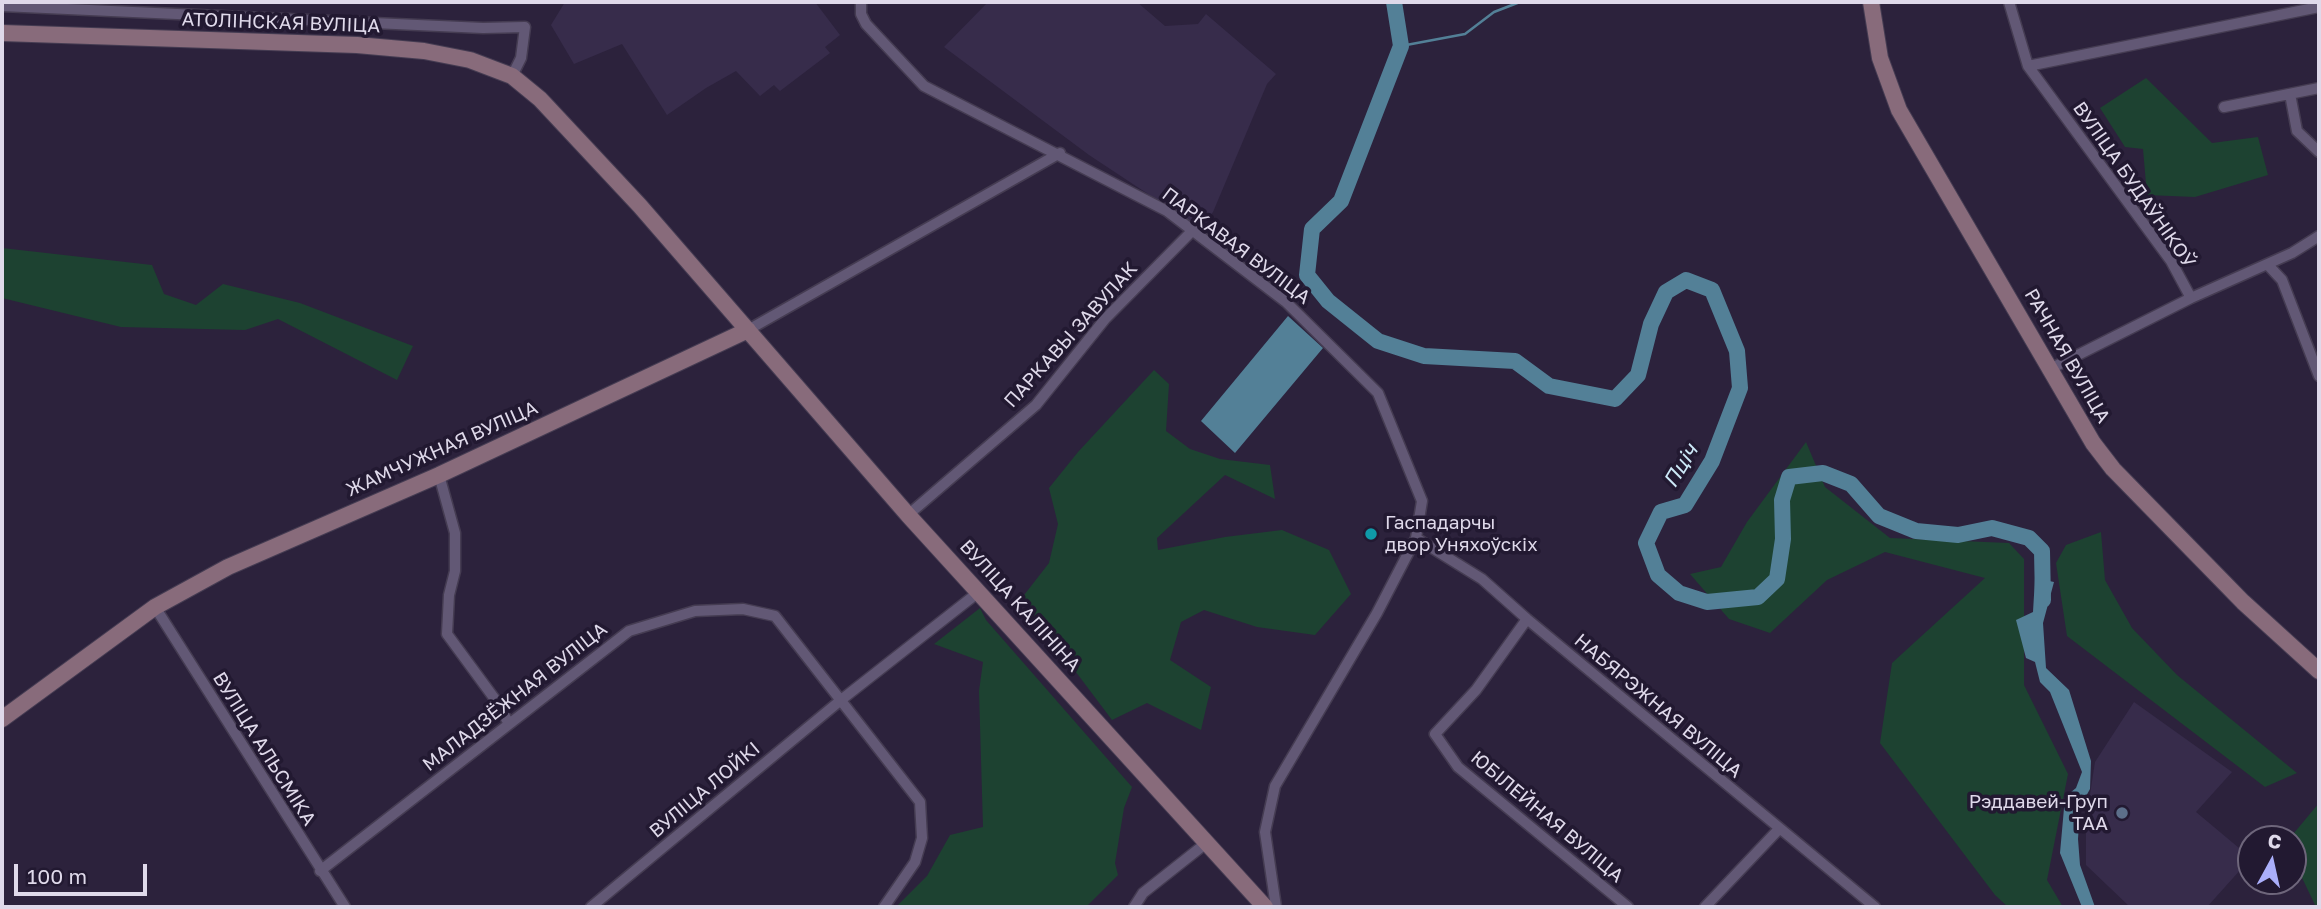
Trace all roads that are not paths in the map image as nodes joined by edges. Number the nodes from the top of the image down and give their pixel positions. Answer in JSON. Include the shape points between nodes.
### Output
{"nodes":[{"id":1,"x":861,"y":2,"type":"edge"},
{"id":2,"x":1871,"y":2,"type":"edge"},
{"id":3,"x":2009,"y":2,"type":"edge"},
{"id":4,"x":2,"y":6,"type":"edge"},
{"id":5,"x":2319,"y":7,"type":"edge"},
{"id":6,"x":174,"y":8,"type":"edge"},
{"id":7,"x":2,"y":33,"type":"edge"},
{"id":8,"x":2028,"y":66,"type":"junction"},
{"id":9,"x":512,"y":76,"type":"junction"},
{"id":10,"x":2319,"y":88,"type":"edge"},
{"id":11,"x":2290,"y":94,"type":"junction"},
{"id":12,"x":2224,"y":107,"type":"dead end"},
{"id":13,"x":2319,"y":152,"type":"edge"},
{"id":14,"x":1060,"y":153,"type":"junction"},
{"id":15,"x":1193,"y":230,"type":"junction"},
{"id":16,"x":2319,"y":236,"type":"edge"},
{"id":17,"x":2268,"y":265,"type":"junction"},
{"id":18,"x":2190,"y":298,"type":"junction"},
{"id":19,"x":748,"y":330,"type":"junction"},
{"id":20,"x":2050,"y":369,"type":"junction"},
{"id":21,"x":2319,"y":376,"type":"edge"},
{"id":22,"x":439,"y":475,"type":"junction"},
{"id":23,"x":908,"y":515,"type":"junction"},
{"id":24,"x":1416,"y":538,"type":"junction"},
{"id":25,"x":980,"y":591,"type":"junction"},
{"id":26,"x":155,"y":607,"type":"junction"},
{"id":27,"x":1527,"y":619,"type":"junction"},
{"id":28,"x":2319,"y":671,"type":"edge"},
{"id":29,"x":841,"y":700,"type":"junction"},
{"id":30,"x":2,"y":719,"type":"edge"},
{"id":31,"x":509,"y":724,"type":"junction"},
{"id":32,"x":1779,"y":829,"type":"junction"},
{"id":33,"x":1205,"y":844,"type":"junction"},
{"id":34,"x":320,"y":871,"type":"junction"},
{"id":35,"x":345,"y":907,"type":"edge"},
{"id":36,"x":591,"y":907,"type":"edge"},
{"id":37,"x":884,"y":907,"type":"edge"},
{"id":38,"x":1134,"y":907,"type":"edge"},
{"id":39,"x":1265,"y":907,"type":"edge"},
{"id":40,"x":1276,"y":907,"type":"edge"},
{"id":41,"x":1628,"y":907,"type":"edge"},
{"id":42,"x":1705,"y":907,"type":"edge"},
{"id":43,"x":1875,"y":907,"type":"edge"}],
"edges":[{"from":1,"to":14,"type":"street","name":"ПАРКАВАЯ ВУЛІЦА","via":[[866,24],[924,86],[981,118]]},
{"from":2,"to":20,"type":"street","name":"РАЧНАЯ ВУЛІЦА","via":[[1880,58],[1899,110]]},
{"from":3,"to":8,"type":"street","name":"ВУЛІЦА БУДАЎНІКОЎ"},
{"from":4,"to":6,"type":"street","name":"АТОЛІНСКАЯ ВУЛІЦА"},
{"from":5,"to":8,"type":"street"},
{"from":6,"to":9,"type":"street","name":"АТОЛІНСКАЯ ВУЛІЦА","via":[[525,27],[521,58]]},
{"from":7,"to":9,"type":"street","name":"АТОЛІНСКАЯ ВУЛІЦА","via":[[357,45],[470,60]]},
{"from":8,"to":18,"type":"street","name":"ВУЛІЦА БУДАЎНІКОЎ","via":[[2171,261]]},
{"from":9,"to":19,"type":"street","name":"АТОЛІНСКАЯ ВУЛІЦА","via":[[541,99]]},
{"from":10,"to":11,"type":"street"},
{"from":11,"to":12,"type":"street"},
{"from":11,"to":13,"type":"street","via":[[2297,131]]},
{"from":14,"to":15,"type":"street","name":"ПАРКАВАЯ ВУЛІЦА"},
{"from":14,"to":19,"type":"street"},
{"from":15,"to":23,"type":"street","name":"ПАРКАВЫ ЗАВУЛАК","via":[[1105,319],[1037,405]]},
{"from":15,"to":24,"type":"street","name":"ПАРКАВАЯ ВУЛІЦА","via":[[1286,302],[1378,393],[1422,500]]},
{"from":16,"to":17,"type":"street","name":"ВУЛІЦА БУДАЎНІКОЎ"},
{"from":17,"to":18,"type":"street","name":"ВУЛІЦА БУДАЎНІКОЎ"},
{"from":17,"to":21,"type":"street","via":[[2282,280]]},
{"from":18,"to":20,"type":"street"},
{"from":19,"to":22,"type":"street","name":"ЖАМЧУЖНАЯ ВУЛІЦА"},
{"from":19,"to":23,"type":"street","name":"ВУЛІЦА КАЛІНІНА"},
{"from":20,"to":28,"type":"street","name":"РАЧНАЯ ВУЛІЦА","via":[[2113,469],[2243,602]]},
{"from":22,"to":26,"type":"street","name":"ЖАМЧУЖНАЯ ВУЛІЦА","via":[[228,567]]},
{"from":22,"to":31,"type":"street","via":[[456,533],[447,634]]},
{"from":23,"to":25,"type":"street","name":"ВУЛІЦА КАЛІНІНА"},
{"from":24,"to":27,"type":"street","name":"НАБЯРЭЖНАЯ ВУЛІЦА","via":[[1482,579]]},
{"from":24,"to":40,"type":"street","name":"ПАРКАВАЯ ВУЛІЦА","via":[[1275,786],[1265,832]]},
{"from":25,"to":29,"type":"street","name":"ВУЛІЦА ЛОЙКІ"},
{"from":25,"to":33,"type":"street","name":"ВУЛІЦА КАЛІНІНА"},
{"from":26,"to":30,"type":"street","name":"ЖАМЧУЖНАЯ ВУЛІЦА"},
{"from":26,"to":34,"type":"street","name":"ВУЛІЦА АЛЬСМІКА"},
{"from":27,"to":32,"type":"street","name":"НАБЯРЭЖНАЯ ВУЛІЦА"},
{"from":27,"to":41,"type":"street","name":"ЮБІЛЕЙНАЯ ВУЛІЦА","via":[[1476,690],[1435,734],[1458,766]]},
{"from":29,"to":31,"type":"street","name":"МАЛАДЗЁЖНАЯ ВУЛІЦА","via":[[775,617],[743,609],[695,611],[629,631]]},
{"from":29,"to":36,"type":"street","name":"ВУЛІЦА ЛОЙКІ"},
{"from":29,"to":37,"type":"street","via":[[919,802],[922,838],[915,862]]},
{"from":31,"to":34,"type":"street","name":"МАЛАДЗЁЖНАЯ ВУЛІЦА"},
{"from":32,"to":42,"type":"street"},
{"from":32,"to":43,"type":"street","name":"НАБЯРЭЖНАЯ ВУЛІЦА"},
{"from":33,"to":38,"type":"street","via":[[1143,893]]},
{"from":33,"to":39,"type":"street","name":"ВУЛІЦА КАЛІНІНА"},
{"from":34,"to":35,"type":"street","name":"ВУЛІЦА АЛЬСМІКА"}]}
